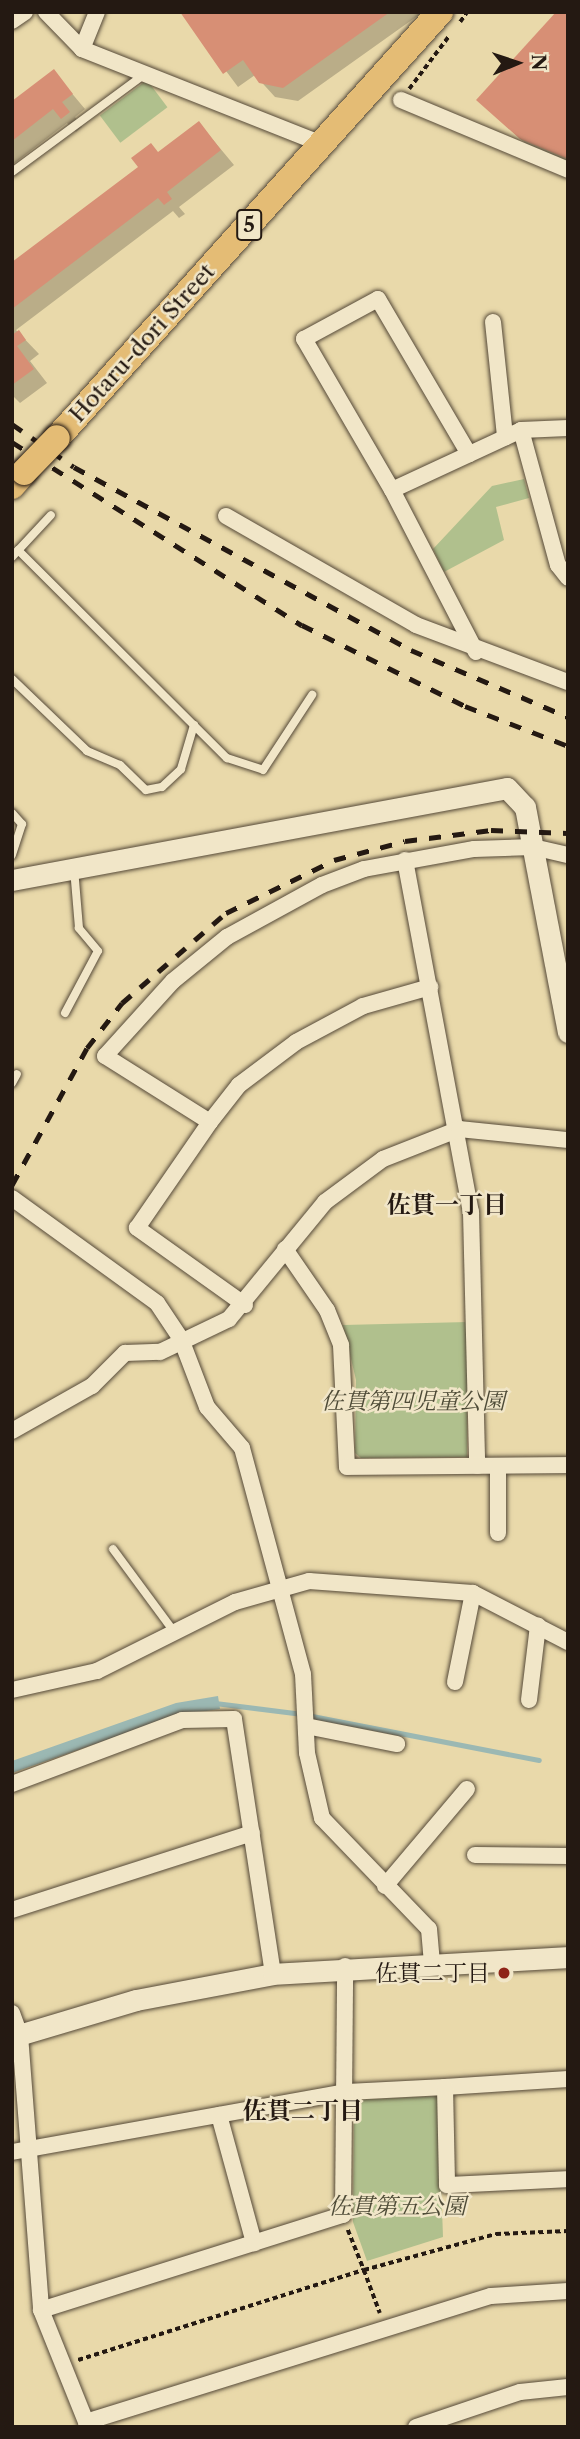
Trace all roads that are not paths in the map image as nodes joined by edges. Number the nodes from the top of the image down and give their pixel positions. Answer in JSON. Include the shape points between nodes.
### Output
{"nodes":[{"id":1,"x":25,"y":12,"type":"edge"},
{"id":2,"x":46,"y":12,"type":"edge"},
{"id":3,"x":97,"y":12,"type":"edge"},
{"id":4,"x":440,"y":12,"type":"edge"},
{"id":5,"x":12,"y":21,"type":"edge"},
{"id":6,"x":82,"y":49,"type":"junction"},
{"id":7,"x":146,"y":74,"type":"junction"},
{"id":8,"x":401,"y":100,"type":"road end"},
{"id":9,"x":322,"y":144,"type":"junction"},
{"id":10,"x":568,"y":170,"type":"edge"},
{"id":11,"x":12,"y":172,"type":"edge"},
{"id":12,"x":493,"y":322,"type":"dead end"},
{"id":13,"x":568,"y":428,"type":"edge"},
{"id":14,"x":521,"y":430,"type":"junction"},
{"id":15,"x":505,"y":437,"type":"junction"},
{"id":16,"x":468,"y":454,"type":"junction"},
{"id":17,"x":18,"y":479,"type":"edge"},
{"id":18,"x":392,"y":490,"type":"junction"},
{"id":19,"x":51,"y":515,"type":"dead end"},
{"id":20,"x":226,"y":516,"type":"dead end"},
{"id":21,"x":15,"y":554,"type":"edge"},
{"id":22,"x":568,"y":578,"type":"edge"},
{"id":23,"x":476,"y":652,"type":"junction"},
{"id":24,"x":12,"y":680,"type":"edge"},
{"id":25,"x":568,"y":682,"type":"edge"},
{"id":26,"x":312,"y":695,"type":"dead end"},
{"id":27,"x":194,"y":725,"type":"junction"},
{"id":28,"x":12,"y":813,"type":"edge"},
{"id":29,"x":533,"y":847,"type":"junction"},
{"id":30,"x":12,"y":855,"type":"edge"},
{"id":31,"x":568,"y":855,"type":"edge"},
{"id":32,"x":405,"y":860,"type":"junction"},
{"id":33,"x":74,"y":869,"type":"junction"},
{"id":34,"x":12,"y":880,"type":"edge"},
{"id":35,"x":430,"y":987,"type":"junction"},
{"id":36,"x":65,"y":1013,"type":"dead end"},
{"id":37,"x":568,"y":1032,"type":"edge"},
{"id":38,"x":17,"y":1074,"type":"dead end"},
{"id":39,"x":12,"y":1083,"type":"edge"},
{"id":40,"x":210,"y":1122,"type":"junction"},
{"id":41,"x":458,"y":1129,"type":"junction"},
{"id":42,"x":568,"y":1140,"type":"edge"},
{"id":43,"x":12,"y":1198,"type":"edge"},
{"id":44,"x":285,"y":1250,"type":"junction"},
{"id":45,"x":245,"y":1305,"type":"junction"},
{"id":46,"x":181,"y":1339,"type":"junction"},
{"id":47,"x":12,"y":1431,"type":"edge"},
{"id":48,"x":568,"y":1465,"type":"edge"},
{"id":49,"x":477,"y":1466,"type":"junction"},
{"id":50,"x":498,"y":1466,"type":"junction"},
{"id":51,"x":498,"y":1533,"type":"dead end"},
{"id":52,"x":113,"y":1549,"type":"dead end"},
{"id":53,"x":279,"y":1587,"type":"junction"},
{"id":54,"x":473,"y":1593,"type":"junction"},
{"id":55,"x":538,"y":1626,"type":"junction"},
{"id":56,"x":175,"y":1633,"type":"junction"},
{"id":57,"x":568,"y":1642,"type":"edge"},
{"id":58,"x":455,"y":1682,"type":"dead end"},
{"id":59,"x":12,"y":1690,"type":"edge"},
{"id":60,"x":529,"y":1700,"type":"dead end"},
{"id":61,"x":306,"y":1726,"type":"junction"},
{"id":62,"x":397,"y":1744,"type":"dead end"},
{"id":63,"x":12,"y":1784,"type":"edge"},
{"id":64,"x":467,"y":1789,"type":"dead end"},
{"id":65,"x":252,"y":1833,"type":"junction"},
{"id":66,"x":475,"y":1855,"type":"dead end"},
{"id":67,"x":568,"y":1856,"type":"edge"},
{"id":68,"x":385,"y":1886,"type":"junction"},
{"id":69,"x":12,"y":1910,"type":"edge"},
{"id":70,"x":568,"y":1957,"type":"edge"},
{"id":71,"x":432,"y":1963,"type":"junction"},
{"id":72,"x":345,"y":1966,"type":"junction"},
{"id":73,"x":273,"y":1974,"type":"junction"},
{"id":74,"x":12,"y":2013,"type":"edge"},
{"id":75,"x":16,"y":2036,"type":"edge"},
{"id":76,"x":568,"y":2079,"type":"edge"},
{"id":77,"x":445,"y":2087,"type":"junction"},
{"id":78,"x":347,"y":2092,"type":"junction"},
{"id":79,"x":219,"y":2115,"type":"junction"},
{"id":80,"x":30,"y":2150,"type":"junction"},
{"id":81,"x":12,"y":2152,"type":"edge"},
{"id":82,"x":568,"y":2179,"type":"edge"},
{"id":83,"x":254,"y":2243,"type":"junction"},
{"id":84,"x":568,"y":2291,"type":"edge"},
{"id":85,"x":41,"y":2310,"type":"junction"},
{"id":86,"x":568,"y":2387,"type":"edge"},
{"id":87,"x":87,"y":2425,"type":"edge"},
{"id":88,"x":416,"y":2427,"type":"edge"}],
"edges":[{"from":1,"to":5,"type":"street"},
{"from":2,"to":6,"type":"street"},
{"from":3,"to":6,"type":"street"},
{"from":4,"to":9,"type":"main road","name":"Hotaru-dori Street","number":"5"},
{"from":6,"to":7,"type":"street"},
{"from":7,"to":9,"type":"street"},
{"from":7,"to":11,"type":"lane"},
{"from":8,"to":10,"type":"street"},
{"from":9,"to":17,"type":"main road","name":"Hotaru-dori Street","number":"5","bridge":true},
{"from":12,"to":15,"type":"street"},
{"from":13,"to":14,"type":"street"},
{"from":14,"to":15,"type":"street"},
{"from":14,"to":22,"type":"street","via":[[558,565]]},
{"from":15,"to":16,"type":"street"},
{"from":16,"to":18,"type":"street"},
{"from":16,"to":18,"type":"street","via":[[378,299],[304,339]]},
{"from":18,"to":23,"type":"street"},
{"from":19,"to":21,"type":"lane"},
{"from":20,"to":23,"type":"street","via":[[416,625]]},
{"from":21,"to":27,"type":"lane"},
{"from":23,"to":25,"type":"street"},
{"from":24,"to":27,"type":"lane","via":[[87,751],[120,765],[146,790],[162,787],[181,769]]},
{"from":26,"to":27,"type":"lane","via":[[263,770],[227,758]]},
{"from":28,"to":30,"type":"lane","via":[[22,824]]},
{"from":29,"to":31,"type":"street"},
{"from":29,"to":32,"type":"street"},
{"from":29,"to":33,"type":"street","via":[[522,799],[497,789]]},
{"from":29,"to":37,"type":"street"},
{"from":32,"to":35,"type":"street"},
{"from":32,"to":40,"type":"street","via":[[322,885],[227,937],[173,981],[105,1056]]},
{"from":33,"to":34,"type":"street"},
{"from":33,"to":36,"type":"lane","via":[[79,928],[99,951]]},
{"from":35,"to":40,"type":"street","via":[[363,1006],[296,1042],[239,1085]]},
{"from":35,"to":41,"type":"street"},
{"from":38,"to":39,"type":"lane"},
{"from":40,"to":45,"type":"street","via":[[136,1228]]},
{"from":41,"to":42,"type":"street"},
{"from":41,"to":44,"type":"street","via":[[383,1159],[349,1180]]},
{"from":41,"to":49,"type":"street","via":[[475,1255]]},
{"from":43,"to":46,"type":"street","via":[[144,1289]]},
{"from":44,"to":45,"type":"street"},
{"from":44,"to":49,"type":"street","via":[[327,1310],[341,1345],[347,1467]]},
{"from":45,"to":46,"type":"street","via":[[229,1319]]},
{"from":46,"to":47,"type":"street","via":[[160,1352],[125,1353],[92,1385]]},
{"from":46,"to":53,"type":"street","via":[[207,1407],[247,1459]]},
{"from":48,"to":50,"type":"street"},
{"from":49,"to":50,"type":"street"},
{"from":50,"to":51,"type":"street"},
{"from":52,"to":56,"type":"lane"},
{"from":53,"to":54,"type":"street","via":[[355,1580]]},
{"from":53,"to":56,"type":"street"},
{"from":53,"to":61,"type":"street","via":[[303,1674]]},
{"from":54,"to":55,"type":"street"},
{"from":54,"to":58,"type":"street"},
{"from":55,"to":57,"type":"street"},
{"from":55,"to":60,"type":"street"},
{"from":56,"to":59,"type":"street","via":[[97,1671]]},
{"from":61,"to":62,"type":"street"},
{"from":61,"to":68,"type":"street","via":[[322,1818]]},
{"from":63,"to":65,"type":"street","via":[[181,1720],[234,1719]]},
{"from":64,"to":68,"type":"street"},
{"from":65,"to":69,"type":"street"},
{"from":65,"to":73,"type":"street"},
{"from":66,"to":67,"type":"street"},
{"from":68,"to":71,"type":"street","via":[[429,1929]]},
{"from":70,"to":71,"type":"street"},
{"from":71,"to":72,"type":"street"},
{"from":72,"to":73,"type":"street"},
{"from":72,"to":78,"type":"street"},
{"from":73,"to":75,"type":"street","via":[[136,2000]]},
{"from":74,"to":75,"type":"street"},
{"from":75,"to":80,"type":"street"},
{"from":76,"to":77,"type":"street"},
{"from":77,"to":78,"type":"street"},
{"from":77,"to":82,"type":"street","via":[[447,2185]]},
{"from":78,"to":79,"type":"street"},
{"from":78,"to":83,"type":"street","via":[[342,2215]]},
{"from":79,"to":80,"type":"street"},
{"from":79,"to":83,"type":"street"},
{"from":80,"to":81,"type":"street"},
{"from":80,"to":85,"type":"street"},
{"from":83,"to":85,"type":"street"},
{"from":84,"to":87,"type":"street","via":[[491,2296]]},
{"from":85,"to":87,"type":"street"},
{"from":86,"to":88,"type":"street","via":[[520,2392]]}]}
